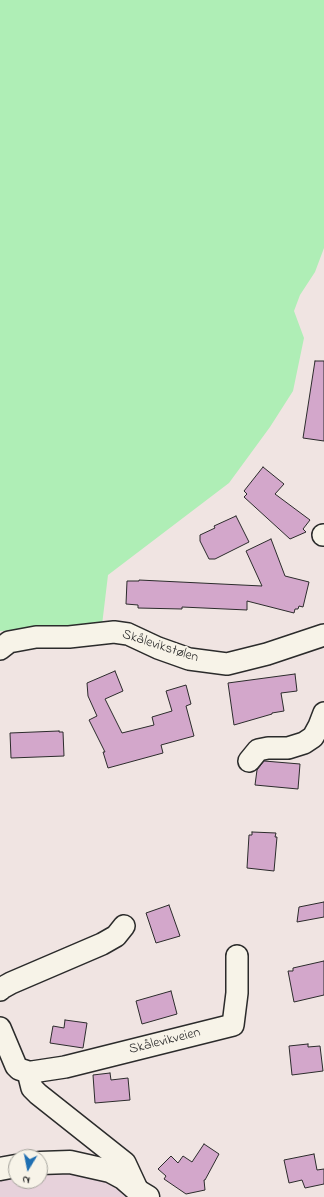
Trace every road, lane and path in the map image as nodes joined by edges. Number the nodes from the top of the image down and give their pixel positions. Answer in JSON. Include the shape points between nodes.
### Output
{"nodes":[{"id":1,"x":322,"y":642,"type":"edge"},
{"id":2,"x":0,"y":649,"type":"edge"},
{"id":3,"x":324,"y":713,"type":"edge"},
{"id":4,"x":249,"y":761,"type":"dead end"},
{"id":5,"x":124,"y":926,"type":"dead end"},
{"id":6,"x":237,"y":956,"type":"dead end"},
{"id":7,"x":0,"y":990,"type":"edge"},
{"id":8,"x":0,"y":1028,"type":"edge"},
{"id":9,"x":28,"y":1072,"type":"junction"},
{"id":10,"x":48,"y":1162,"type":"edge"},
{"id":11,"x":143,"y":1194,"type":"edge"}],
"edges":[{"from":1,"to":2,"type":"street","name":"Skålevikstølen","via":[[227,664],[189,659],[128,634],[114,632],[9,642]]},
{"from":3,"to":4,"type":"street","via":[[314,737],[288,748],[258,750]]},
{"from":5,"to":7,"type":"street","via":[[116,936],[102,944]]},
{"from":6,"to":9,"type":"street","name":"Skålevikveien","via":[[237,993],[233,1025],[65,1067]]},
{"from":8,"to":9,"type":"street","via":[[16,1066]]},
{"from":9,"to":11,"type":"street","via":[[32,1088],[38,1094],[125,1163]]},
{"from":10,"to":11,"type":"main road","via":[[70,1162],[110,1171]]}]}
